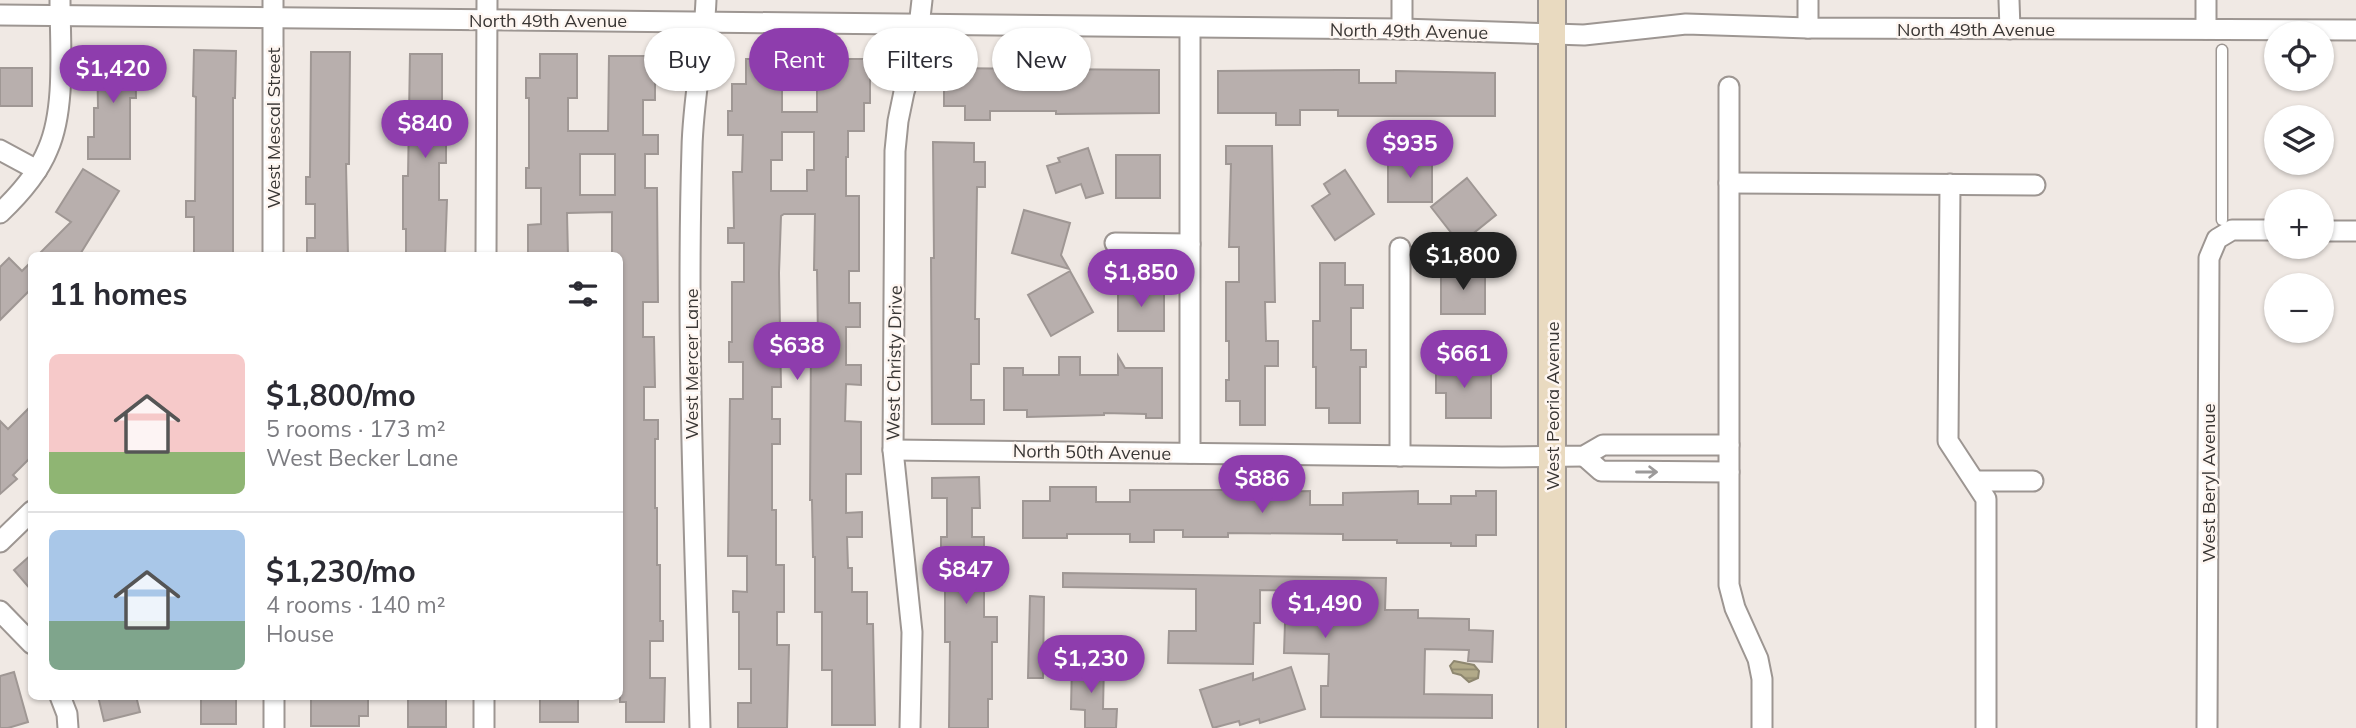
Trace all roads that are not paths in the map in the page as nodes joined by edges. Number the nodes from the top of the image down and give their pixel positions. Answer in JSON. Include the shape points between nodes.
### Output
{"nodes":[{"id":1,"x":706,"y":0,"type":"edge"},
{"id":2,"x":922,"y":0,"type":"edge"},
{"id":3,"x":1402,"y":0,"type":"edge"},
{"id":4,"x":1552,"y":0,"type":"edge"},
{"id":5,"x":1808,"y":0,"type":"edge"},
{"id":6,"x":2010,"y":0,"type":"edge"},
{"id":7,"x":2206,"y":0,"type":"edge"},
{"id":8,"x":61,"y":8,"type":"edge"},
{"id":9,"x":273,"y":8,"type":"edge"},
{"id":10,"x":487,"y":10,"type":"edge"},
{"id":11,"x":0,"y":15,"type":"edge"},
{"id":12,"x":705,"y":22,"type":"junction"},
{"id":13,"x":920,"y":25,"type":"junction"},
{"id":14,"x":1190,"y":28,"type":"junction"},
{"id":15,"x":1808,"y":28,"type":"junction"},
{"id":16,"x":1402,"y":29,"type":"junction"},
{"id":17,"x":2010,"y":29,"type":"junction"},
{"id":18,"x":2206,"y":29,"type":"junction"},
{"id":19,"x":2356,"y":30,"type":"edge"},
{"id":20,"x":1552,"y":34,"type":"junction"},
{"id":21,"x":2222,"y":50,"type":"dead end"},
{"id":22,"x":1729,"y":87,"type":"dead end"},
{"id":23,"x":0,"y":150,"type":"edge"},
{"id":24,"x":37,"y":170,"type":"junction"},
{"id":25,"x":1729,"y":183,"type":"junction"},
{"id":26,"x":1950,"y":184,"type":"junction"},
{"id":27,"x":2035,"y":185,"type":"dead end"},
{"id":28,"x":0,"y":214,"type":"edge"},
{"id":29,"x":2222,"y":220,"type":"dead end"},
{"id":30,"x":2264,"y":230,"type":"edge"},
{"id":31,"x":2334,"y":231,"type":"edge"},
{"id":32,"x":2356,"y":231,"type":"edge"},
{"id":33,"x":1115,"y":243,"type":"dead end"},
{"id":34,"x":1190,"y":244,"type":"junction"},
{"id":35,"x":1400,"y":248,"type":"dead end"},
{"id":36,"x":273,"y":252,"type":"edge"},
{"id":37,"x":486,"y":252,"type":"edge"},
{"id":38,"x":1729,"y":444,"type":"junction"},
{"id":39,"x":893,"y":450,"type":"junction"},
{"id":40,"x":1190,"y":453,"type":"junction"},
{"id":41,"x":1400,"y":456,"type":"junction"},
{"id":42,"x":1584,"y":456,"type":"junction"},
{"id":43,"x":1552,"y":457,"type":"junction"},
{"id":44,"x":1729,"y":472,"type":"junction"},
{"id":45,"x":1975,"y":481,"type":"junction"},
{"id":46,"x":2033,"y":481,"type":"dead end"},
{"id":47,"x":28,"y":515,"type":"edge"},
{"id":48,"x":0,"y":542,"type":"edge"},
{"id":49,"x":0,"y":611,"type":"edge"},
{"id":50,"x":28,"y":639,"type":"edge"},
{"id":51,"x":62,"y":700,"type":"edge"},
{"id":52,"x":274,"y":700,"type":"edge"},
{"id":53,"x":484,"y":700,"type":"edge"},
{"id":54,"x":68,"y":728,"type":"edge"},
{"id":55,"x":274,"y":728,"type":"edge"},
{"id":56,"x":484,"y":728,"type":"edge"},
{"id":57,"x":700,"y":728,"type":"edge"},
{"id":58,"x":910,"y":728,"type":"edge"},
{"id":59,"x":1552,"y":728,"type":"edge"},
{"id":60,"x":1762,"y":728,"type":"edge"},
{"id":61,"x":1986,"y":728,"type":"edge"},
{"id":62,"x":2207,"y":728,"type":"edge"}],
"edges":[{"from":1,"to":12,"type":"street","name":"West Mercer Lane"},
{"from":2,"to":13,"type":"street","name":"West Christy Drive"},
{"from":3,"to":16,"type":"street"},
{"from":4,"to":20,"type":"main road","name":"West Peoria Avenue"},
{"from":5,"to":15,"type":"street"},
{"from":6,"to":17,"type":"street"},
{"from":7,"to":18,"type":"street"},
{"from":8,"to":9,"type":"street","name":"North 49th Avenue"},
{"from":8,"to":11,"type":"street","name":"North 49th Avenue"},
{"from":8,"to":24,"type":"street","via":[[57,114],[49,148]]},
{"from":9,"to":10,"type":"street","name":"North 49th Avenue"},
{"from":9,"to":36,"type":"street","name":"West Mescal Street"},
{"from":10,"to":12,"type":"street","name":"North 49th Avenue"},
{"from":10,"to":37,"type":"street"},
{"from":12,"to":13,"type":"street","name":"North 49th Avenue"},
{"from":12,"to":57,"type":"street","name":"West Mercer Lane","via":[[692,148],[692,496]]},
{"from":13,"to":14,"type":"street","name":"North 49th Avenue"},
{"from":13,"to":39,"type":"street","name":"West Christy Drive","via":[[895,151]]},
{"from":14,"to":16,"type":"street","name":"North 49th Avenue"},
{"from":14,"to":34,"type":"street"},
{"from":15,"to":17,"type":"street","name":"North 49th Avenue"},
{"from":15,"to":20,"type":"street","name":"North 49th Avenue","via":[[1686,24]]},
{"from":16,"to":20,"type":"street","name":"North 49th Avenue"},
{"from":17,"to":18,"type":"street","name":"North 49th Avenue"},
{"from":18,"to":19,"type":"street","name":"North 49th Avenue"},
{"from":20,"to":43,"type":"main road","name":"West Peoria Avenue"},
{"from":21,"to":29,"type":"lane"},
{"from":22,"to":25,"type":"street"},
{"from":23,"to":24,"type":"street"},
{"from":24,"to":28,"type":"street"},
{"from":25,"to":26,"type":"street"},
{"from":25,"to":38,"type":"street"},
{"from":26,"to":27,"type":"street"},
{"from":26,"to":45,"type":"street","via":[[1948,441]]},
{"from":30,"to":62,"type":"street","name":"West Beryl Avenue","via":[[2232,230],[2217,239],[2208,258]]},
{"from":31,"to":32,"type":"street"},
{"from":33,"to":34,"type":"street"},
{"from":34,"to":40,"type":"street"},
{"from":35,"to":41,"type":"street"},
{"from":38,"to":42,"type":"street","via":[[1604,445]]},
{"from":38,"to":44,"type":"street"},
{"from":39,"to":40,"type":"street","name":"North 50th Avenue"},
{"from":39,"to":58,"type":"street","name":"West Christy Drive","via":[[912,632]]},
{"from":40,"to":41,"type":"street","name":"North 50th Avenue"},
{"from":41,"to":43,"type":"street","name":"North 50th Avenue"},
{"from":42,"to":43,"type":"street","name":"North 50th Avenue"},
{"from":42,"to":44,"type":"street","one_way":true,"via":[[1601,471]]},
{"from":43,"to":59,"type":"main road","name":"West Peoria Avenue"},
{"from":44,"to":60,"type":"street","via":[[1729,585],[1758,659]]},
{"from":45,"to":46,"type":"street"},
{"from":45,"to":61,"type":"street","via":[[1986,499]]},
{"from":47,"to":48,"type":"street"},
{"from":49,"to":50,"type":"street"},
{"from":51,"to":54,"type":"street"},
{"from":52,"to":55,"type":"street"},
{"from":53,"to":56,"type":"street"}]}
